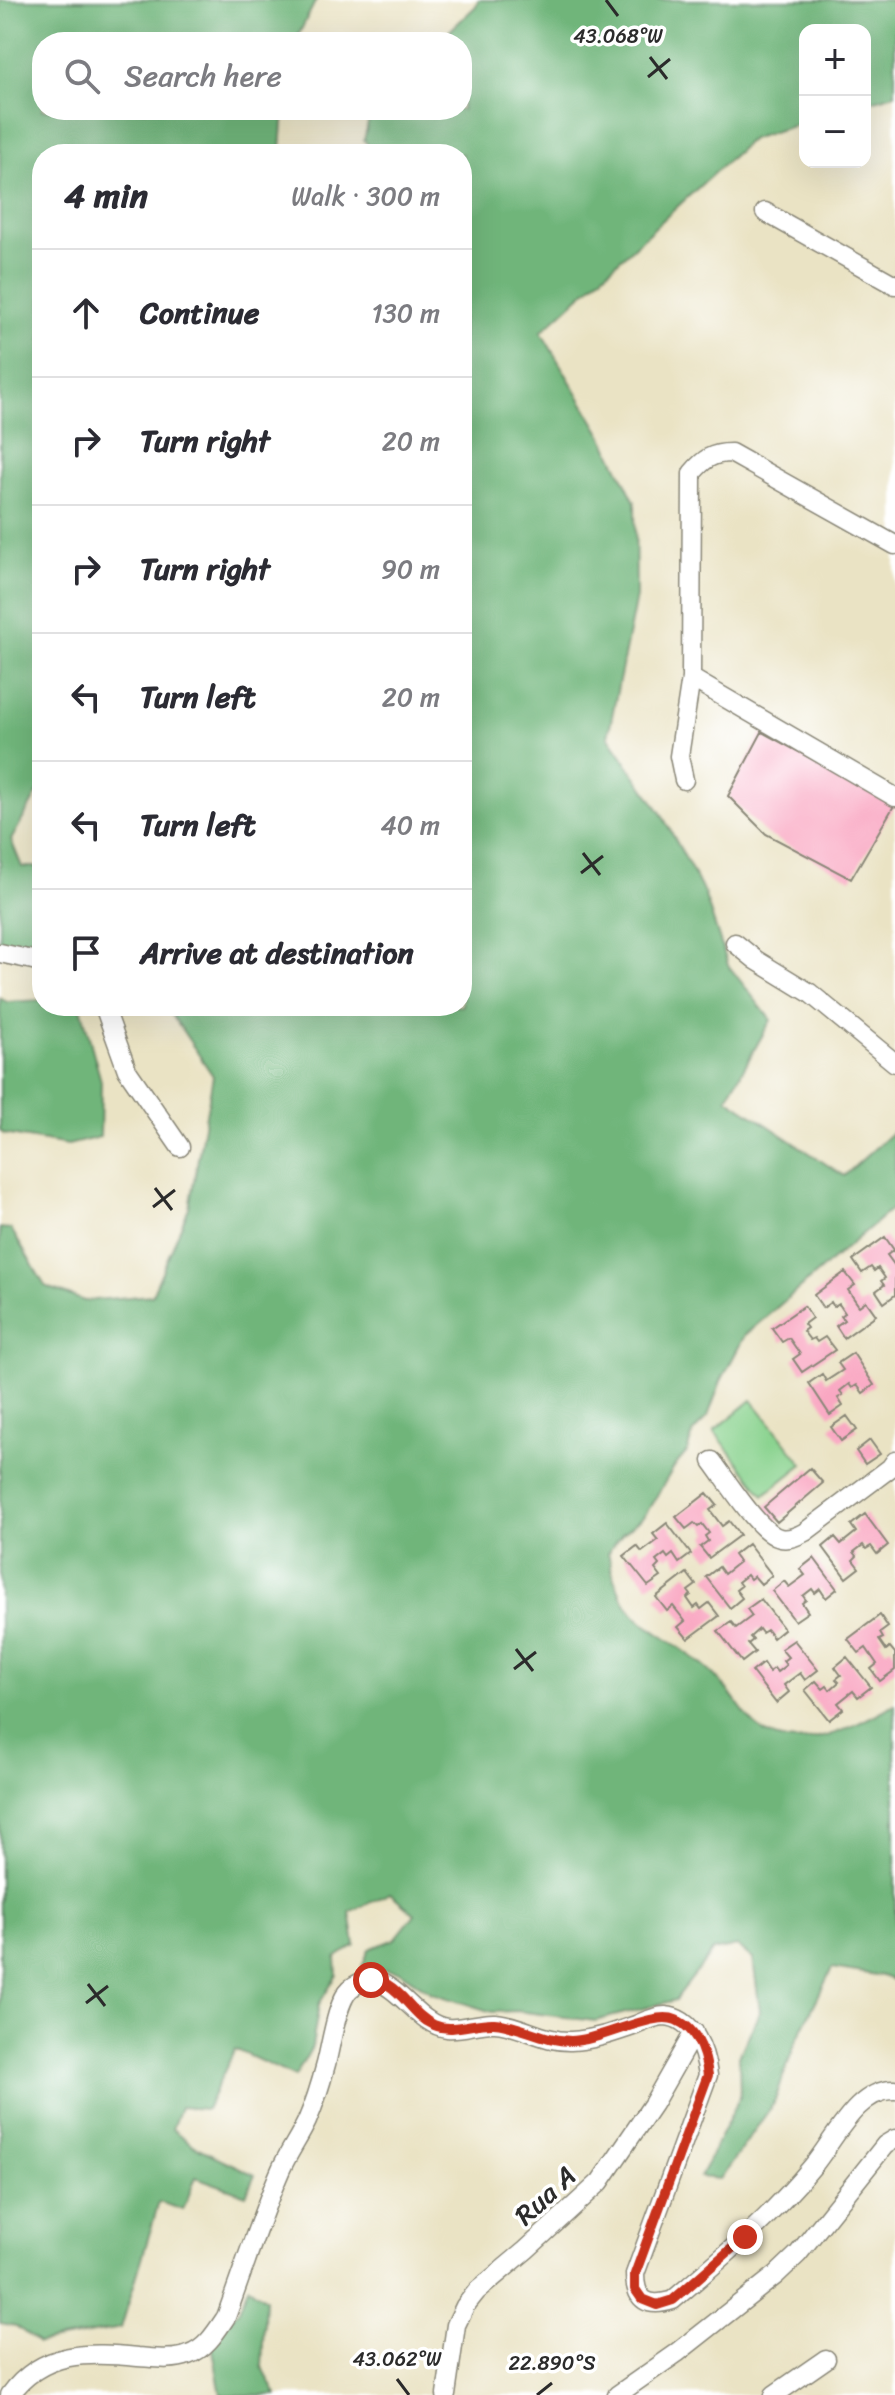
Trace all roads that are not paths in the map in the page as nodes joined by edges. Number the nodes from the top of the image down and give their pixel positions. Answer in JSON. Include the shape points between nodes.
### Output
{"nodes":[{"id":1,"x":765,"y":212,"type":"dead end"},
{"id":2,"x":895,"y":285,"type":"edge"},
{"id":3,"x":895,"y":545,"type":"edge"},
{"id":4,"x":691,"y":678,"type":"junction"},
{"id":5,"x":684,"y":780,"type":"dead end"},
{"id":6,"x":895,"y":797,"type":"edge"},
{"id":7,"x":735,"y":943,"type":"dead end"},
{"id":8,"x":0,"y":953,"type":"edge"},
{"id":9,"x":32,"y":960,"type":"edge"},
{"id":10,"x":108,"y":1016,"type":"edge"},
{"id":11,"x":895,"y":1063,"type":"edge"},
{"id":12,"x":180,"y":1147,"type":"dead end"},
{"id":13,"x":712,"y":1461,"type":"dead end"},
{"id":14,"x":893,"y":1467,"type":"edge"},
{"id":15,"x":694,"y":2032,"type":"junction"},
{"id":16,"x":895,"y":2090,"type":"edge"},
{"id":17,"x":895,"y":2139,"type":"edge"},
{"id":18,"x":826,"y":2359,"type":"dead end"},
{"id":19,"x":10,"y":2395,"type":"edge"},
{"id":20,"x":446,"y":2395,"type":"edge"},
{"id":21,"x":617,"y":2395,"type":"edge"},
{"id":22,"x":774,"y":2395,"type":"edge"}],
"edges":[{"from":1,"to":2,"type":"street"},
{"from":3,"to":4,"type":"street","via":[[731,453],[704,459],[692,473]]},
{"from":4,"to":5,"type":"street","via":[[679,756]]},
{"from":4,"to":6,"type":"street"},
{"from":7,"to":11,"type":"street","via":[[810,993]]},
{"from":8,"to":9,"type":"street"},
{"from":10,"to":12,"type":"street","via":[[127,1070]]},
{"from":13,"to":14,"type":"street","via":[[765,1529],[780,1538],[805,1532]]},
{"from":15,"to":16,"type":"street","via":[[708,2075],[635,2274],[635,2289],[642,2299],[657,2305],[673,2300],[783,2201],[870,2097],[881,2089]]},
{"from":15,"to":19,"type":"street","via":[[666,2016],[572,2041],[496,2023],[449,2029],[424,2019],[388,1985],[371,1980],[358,1984],[341,2005],[307,2121],[281,2169],[226,2317],[214,2336],[185,2357],[75,2354],[35,2370]]},
{"from":15,"to":20,"type":"street","name":"Rua A","via":[[600,2182],[465,2306],[456,2325]]},
{"from":17,"to":21,"type":"street","via":[[776,2275]]},
{"from":18,"to":22,"type":"street"}]}
